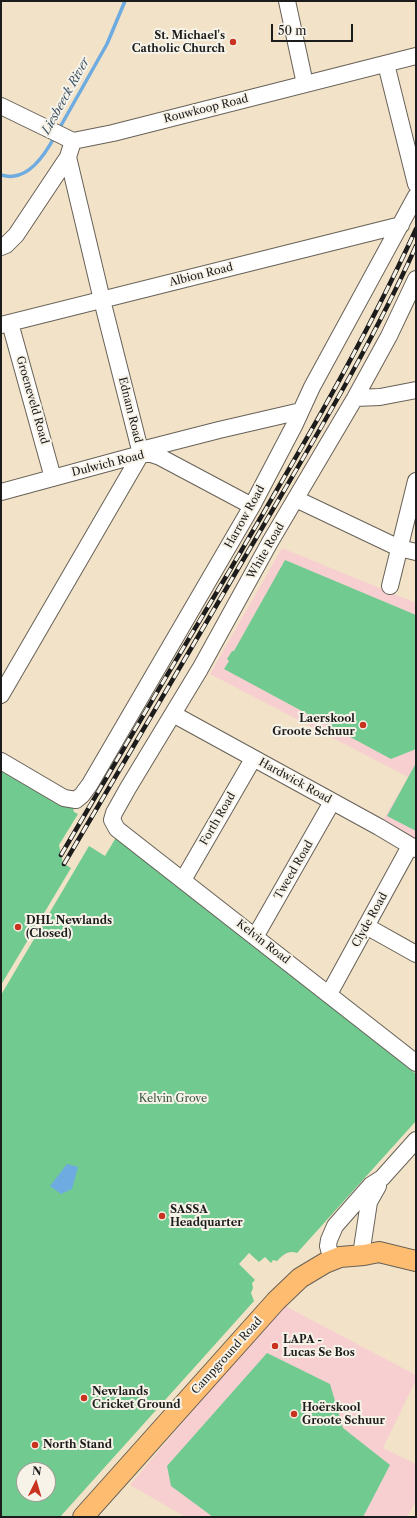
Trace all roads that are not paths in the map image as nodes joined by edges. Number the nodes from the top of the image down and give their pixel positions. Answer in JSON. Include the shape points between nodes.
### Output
{"nodes":[{"id":1,"x":291,"y":2,"type":"edge"},
{"id":2,"x":416,"y":56,"type":"edge"},
{"id":3,"x":386,"y":64,"type":"junction"},
{"id":4,"x":305,"y":84,"type":"junction"},
{"id":5,"x":1,"y":106,"type":"edge"},
{"id":6,"x":63,"y":136,"type":"junction"},
{"id":7,"x":68,"y":157,"type":"junction"},
{"id":8,"x":416,"y":184,"type":"edge"},
{"id":9,"x":416,"y":196,"type":"edge"},
{"id":10,"x":400,"y":225,"type":"junction"},
{"id":11,"x":1,"y":248,"type":"edge"},
{"id":12,"x":416,"y":279,"type":"edge"},
{"id":13,"x":102,"y":300,"type":"junction"},
{"id":14,"x":6,"y":324,"type":"edge"},
{"id":15,"x":416,"y":390,"type":"edge"},
{"id":16,"x":355,"y":398,"type":"junction"},
{"id":17,"x":301,"y":411,"type":"junction"},
{"id":18,"x":141,"y":452,"type":"junction"},
{"id":19,"x":53,"y":478,"type":"junction"},
{"id":20,"x":416,"y":481,"type":"edge"},
{"id":21,"x":1,"y":492,"type":"edge"},
{"id":22,"x":296,"y":499,"type":"junction"},
{"id":23,"x":252,"y":506,"type":"junction"},
{"id":24,"x":399,"y":548,"type":"junction"},
{"id":25,"x":416,"y":552,"type":"edge"},
{"id":26,"x":390,"y":586,"type":"dead end"},
{"id":27,"x":1,"y":695,"type":"edge"},
{"id":28,"x":173,"y":714,"type":"junction"},
{"id":29,"x":253,"y":758,"type":"junction"},
{"id":30,"x":1,"y":761,"type":"edge"},
{"id":31,"x":332,"y":802,"type":"junction"},
{"id":32,"x":112,"y":820,"type":"joint"},
{"id":33,"x":413,"y":848,"type":"edge"},
{"id":34,"x":183,"y":880,"type":"junction"},
{"id":35,"x":366,"y":926,"type":"junction"},
{"id":36,"x":255,"y":937,"type":"junction"},
{"id":37,"x":416,"y":954,"type":"edge"},
{"id":38,"x":329,"y":994,"type":"junction"},
{"id":39,"x":416,"y":1063,"type":"edge"},
{"id":40,"x":416,"y":1140,"type":"edge"},
{"id":41,"x":382,"y":1178,"type":"junction"},
{"id":42,"x":363,"y":1255,"type":"junction"},
{"id":43,"x":332,"y":1260,"type":"junction"},
{"id":44,"x":416,"y":1261,"type":"edge"},
{"id":45,"x":416,"y":1275,"type":"edge"},
{"id":46,"x":83,"y":1517,"type":"edge"}],
"edges":[{"from":1,"to":4,"type":"street"},
{"from":2,"to":3,"type":"street","name":"Rouwkoop Road"},
{"from":3,"to":4,"type":"street","name":"Rouwkoop Road"},
{"from":3,"to":8,"type":"street"},
{"from":4,"to":6,"type":"street","name":"Rouwkoop Road","via":[[113,133]]},
{"from":5,"to":6,"type":"street"},
{"from":6,"to":7,"type":"street"},
{"from":7,"to":11,"type":"street","via":[[16,235]]},
{"from":7,"to":13,"type":"street","name":"Ednam Road"},
{"from":9,"to":10,"type":"street","name":"Harrow Road"},
{"from":10,"to":13,"type":"street","name":"Albion Road"},
{"from":10,"to":17,"type":"street","name":"Harrow Road"},
{"from":12,"to":16,"type":"street","name":"White Road"},
{"from":13,"to":14,"type":"street","name":"Albion Road"},
{"from":13,"to":18,"type":"street","name":"Ednam Road"},
{"from":14,"to":19,"type":"street","name":"Groeneveld Road"},
{"from":15,"to":16,"type":"street","via":[[376,398]]},
{"from":16,"to":22,"type":"street","name":"White Road"},
{"from":17,"to":18,"type":"street","via":[[226,428]]},
{"from":17,"to":23,"type":"street","name":"Harrow Road"},
{"from":18,"to":19,"type":"street","name":"Dulwich Road"},
{"from":18,"to":23,"type":"street","name":"Dulwich Road","via":[[160,457]]},
{"from":18,"to":27,"type":"street","name":"Ednam Road"},
{"from":19,"to":21,"type":"street","name":"Dulwich Road"},
{"from":20,"to":24,"type":"street"},
{"from":22,"to":24,"type":"street"},
{"from":22,"to":28,"type":"street","name":"White Road"},
{"from":23,"to":30,"type":"street","name":"Harrow Road","via":[[82,795],[76,800],[64,798]]},
{"from":24,"to":25,"type":"street"},
{"from":24,"to":26,"type":"street"},
{"from":28,"to":29,"type":"street","name":"Hardwick Road"},
{"from":28,"to":32,"type":"street","name":"White Road","via":[[114,812]]},
{"from":29,"to":31,"type":"street","name":"Hardwick Road"},
{"from":29,"to":34,"type":"street","name":"Forth Road"},
{"from":31,"to":33,"type":"street","name":"Hardwick Road"},
{"from":31,"to":36,"type":"street","name":"Tweed Road"},
{"from":32,"to":34,"type":"street","name":"Kelvin Road","via":[[117,829]]},
{"from":33,"to":35,"type":"street","name":"Clyde Road"},
{"from":34,"to":36,"type":"street","name":"Kelvin Road"},
{"from":35,"to":37,"type":"street"},
{"from":35,"to":38,"type":"street","name":"Clyde Road"},
{"from":36,"to":38,"type":"street","name":"Kelvin Road"},
{"from":38,"to":39,"type":"street","name":"Kelvin Road"},
{"from":40,"to":41,"type":"street"},
{"from":41,"to":42,"type":"street","via":[[369,1202]]},
{"from":41,"to":43,"type":"street","via":[[371,1185],[335,1226],[328,1246]]},
{"from":42,"to":43,"type":"main road","name":"Campground Road"},
{"from":42,"to":44,"type":"main road","name":"Campground Road","via":[[379,1252]]},
{"from":42,"to":45,"type":"main road","via":[[380,1264]]},
{"from":43,"to":46,"type":"main road","name":"Campground Road","via":[[300,1278],[276,1301]]}]}
